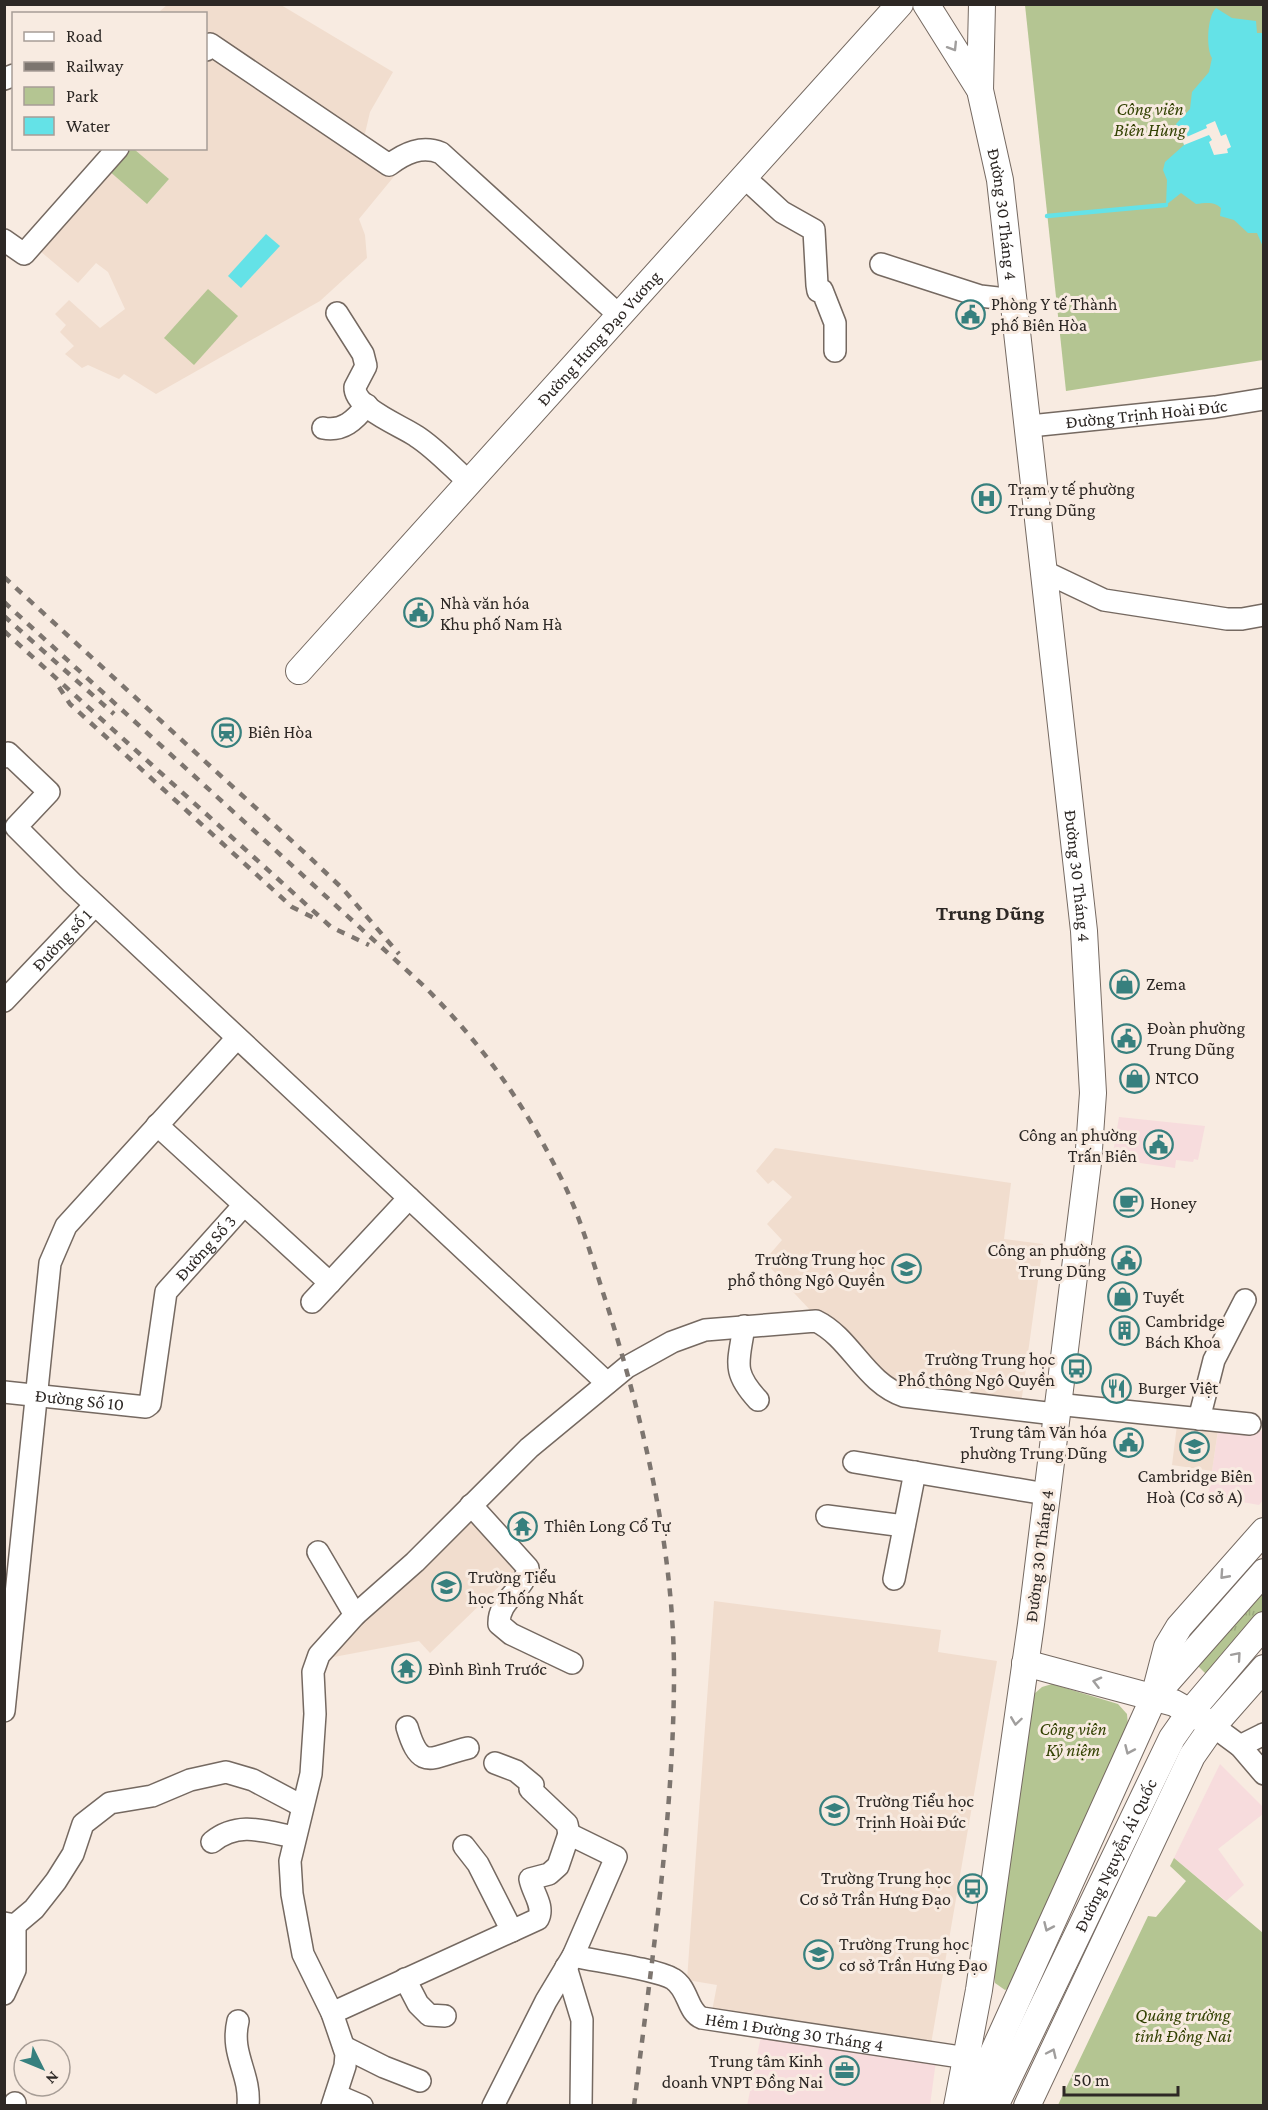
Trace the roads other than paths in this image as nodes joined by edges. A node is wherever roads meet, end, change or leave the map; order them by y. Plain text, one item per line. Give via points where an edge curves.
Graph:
1 (900, 4) edge
2 (926, 4) edge
3 (982, 4) edge
4 (207, 48) edge
5 (980, 90) junction
6 (116, 150) edge
7 (745, 178) junction
8 (4, 240) edge
9 (881, 264) dead end
10 (1015, 300) junction
11 (337, 313) dead end
12 (620, 316) junction
13 (835, 351) dead end
14 (1263, 399) edge
15 (367, 405) junction
16 (1030, 426) junction
17 (323, 428) dead end
18 (470, 483) junction
19 (1043, 571) junction
20 (1263, 615) edge
21 (299, 671) dead end
22 (6, 755) edge
23 (95, 905) junction
24 (4, 1001) edge
25 (237, 1038) junction
26 (157, 1125) junction
27 (409, 1198) junction
28 (244, 1205) junction
29 (330, 1283) junction
30 (1245, 1300) dead end
31 (312, 1302) dead end
32 (744, 1326) junction
33 (607, 1383) junction
34 (4, 1392) edge
35 (35, 1395) junction
36 (153, 1400) joint
37 (758, 1400) dead end
38 (1055, 1409) junction
39 (1199, 1419) junction
40 (1250, 1424) dead end
41 (854, 1462) dead end
42 (915, 1472) junction
43 (1046, 1494) junction
44 (471, 1505) junction
45 (827, 1516) dead end
46 (904, 1526) junction
47 (1263, 1531) edge
48 (318, 1552) dead end
49 (1263, 1572) edge
50 (894, 1579) dead end
51 (355, 1615) junction
52 (1263, 1625) edge
53 (572, 1663) dead end
54 (1025, 1664) junction
55 (1263, 1668) edge
56 (1154, 1697) junction
57 (4, 1711) edge
58 (1191, 1711) junction
59 (1213, 1726) junction
60 (407, 1727) dead end
61 (1263, 1734) edge
62 (1240, 1746) junction
63 (468, 1748) dead end
64 (495, 1763) dead end
65 (1263, 1774) edge
66 (302, 1806) junction
67 (569, 1834) junction
68 (294, 1837) junction
69 (212, 1842) dead end
70 (464, 1846) dead end
71 (10, 1924) edge
72 (512, 1931) junction
73 (569, 1961) junction
74 (405, 1979) junction
75 (4, 1994) edge
76 (332, 2013) junction
77 (445, 2016) dead end
78 (238, 2021) dead end
79 (344, 2047) junction
80 (977, 2060) junction
81 (420, 2080) dead end
82 (334, 2101) edge
83 (248, 2106) edge
84 (362, 2106) edge
85 (493, 2106) edge
86 (581, 2106) edge
87 (957, 2106) edge
88 (969, 2106) edge
89 (995, 2106) edge
90 (1027, 2106) edge

1 - 7 main road, Đường Hưng Đạo Vương
2 -> 5 main road, Đường 30 Tháng 4
3 - 5 main road, Đường 30 Tháng 4
4 - 12 street via 210,44 389,165 413,151 441,153
5 - 10 main road, Đường 30 Tháng 4 via 1000,180
6 - 8 street via 24,254
7 - 12 main road, Đường Hưng Đạo Vương
7 - 13 street via 782,212 814,230 818,291 822,290 835,322
9 - 10 street via 980,296
10 - 16 main road, Đường 30 Tháng 4
11 - 15 street via 363,354 366,366 355,392
12 - 18 main road, Đường Hưng Đạo Vương
14 - 16 street, Đường Trịnh Hoài Đức
15 - 17 street via 352,423
15 - 18 street via 396,427 415,435
16 - 19 main road, Đường 30 Tháng 4
18 - 21 main road, Đường Hưng Đạo Vương
19 - 20 street via 1104,600 1227,619
19 - 38 main road, Đường 30 Tháng 4 via 1080,887 1093,1086 1088,1163
22 - 23 street via 49,792 16,827
23 - 24 street, Đường số 1
23 - 25 street
25 - 26 street
25 - 27 street
26 - 28 street
26 - 35 street via 66,1226 55,1247 46,1278
27 - 29 street
27 - 33 street
28 - 29 street
28 - 36 street, Đường Số 3 via 166,1292
29 - 31 street
30 - 39 street via 1214,1360
32 - 33 street via 682,1337 627,1367
32 - 37 street via 741,1379
32 - 38 street via 816,1321 878,1382 904,1396
33 - 44 street via 553,1426
34 - 35 street, Đường Số 10
35 - 36 street, Đường Số 10 via 146,1407
35 - 57 street
38 - 39 street
38 - 43 main road, Đường 30 Tháng 4
39 - 40 street
41 - 42 street
42 - 43 street
42 - 46 street
43 - 54 main road, Đường 30 Tháng 4
44 - 51 street
44 - 53 street via 528,1568 501,1610 500,1624 511,1634
45 - 46 street
46 - 50 street
47 -> 56 main road, Đường Nguyễn Ái Quốc via 1179,1627 1167,1647
48 - 51 street
49 - 56 main road, Đường Nguyễn Ái Quốc
51 - 66 street via 315,1664 313,1755
58 -> 52 main road, Đường Nguyễn Ái Quốc
56 -> 54 main road
54 -> 80 main road, Đường 30 Tháng 4
55 - 59 main road, Đường Nguyễn Ái Quốc
56 - 58 main road
56 -> 80 main road, Đường Nguyễn Ái Quốc
58 - 59 main road
58 - 89 main road, Đường Nguyễn Ái Quốc via 1166,1751
59 - 62 street
90 -> 59 main road, Đường Nguyễn Ái Quốc via 1192,1756
60 - 63 street via 416,1752 426,1759
61 - 62 street
62 - 65 street
64 - 67 street via 516,1772 532,1787 567,1824
66 - 68 street
66 - 71 street via 253,1780 226,1772 190,1780 152,1796 110,1803 83,1824 57,1881 34,1909
67 - 72 street via 558,1866 549,1874 530,1879 540,1905 538,1919
67 - 73 street via 616,1857
68 - 69 street via 247,1828 226,1831
68 - 76 street via 291,1894 300,1942
70 - 72 street
71 - 75 street via 15,1970
72 - 74 street
73 - 80 street, Hẻm 1 Đường 30 Tháng 4 via 673,1979 686,1993 693,2012 702,2018
73 - 85 street
73 - 86 street via 582,2020
74 - 76 street
74 - 77 street via 418,2004 429,2015
76 - 79 street
78 - 83 street via 234,2039 247,2082
79 - 81 street
79 - 82 street via 345,2066
80 - 87 main road, Đường 30 Tháng 4
80 - 88 main road, Đường Nguyễn Ái Quốc
82 - 84 street

